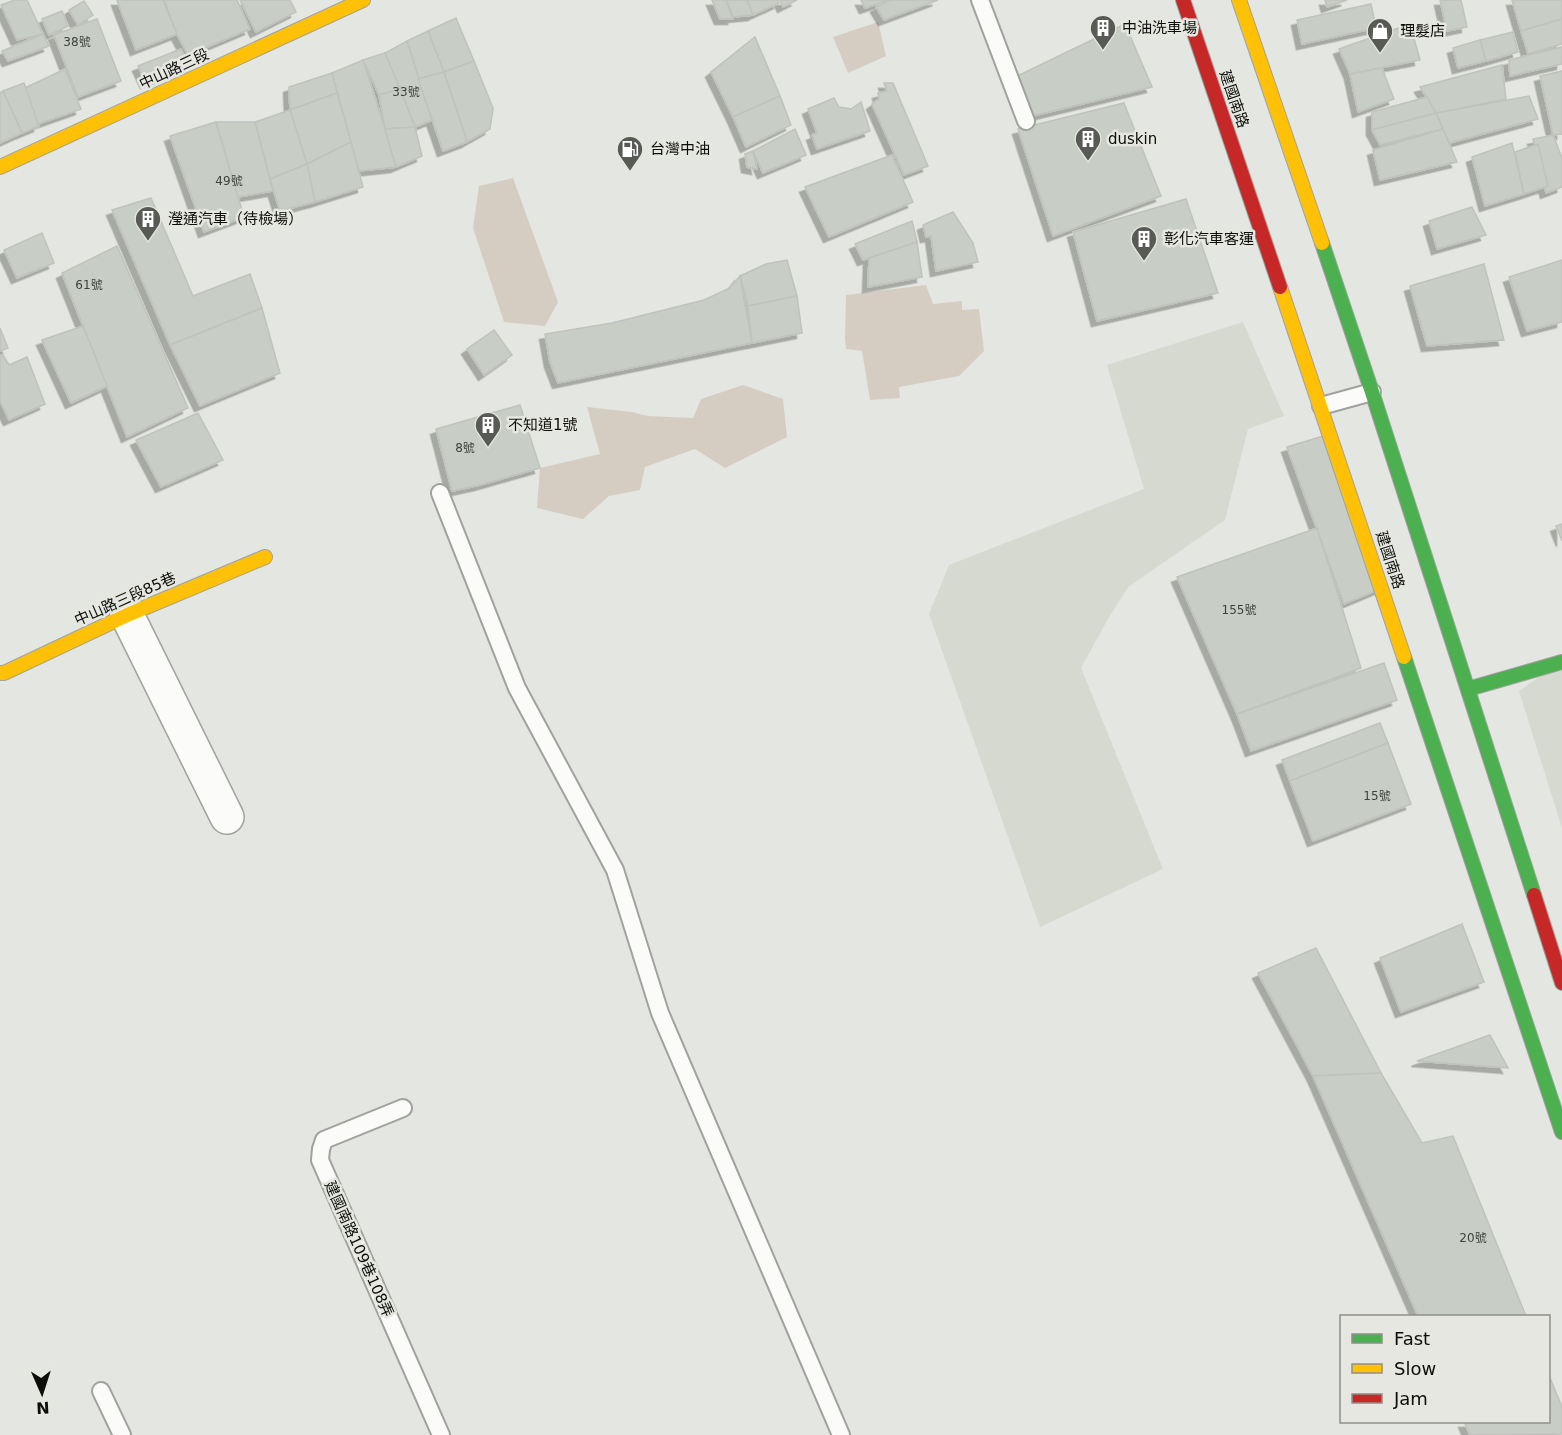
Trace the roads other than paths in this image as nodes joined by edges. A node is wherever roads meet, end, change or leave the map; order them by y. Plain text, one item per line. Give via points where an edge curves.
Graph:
1 (363, 0) edge
2 (980, 0) edge
3 (1183, 0) edge
4 (1239, 0) edge
5 (1026, 121) dead end
6 (0, 168) edge
7 (1372, 392) junction
8 (1321, 406) junction
9 (440, 493) dead end
10 (265, 557) dead end
11 (128, 615) junction
12 (1562, 662) edge
13 (0, 673) edge
14 (1468, 689) junction
15 (227, 817) dead end
16 (1562, 983) edge
17 (403, 1108) dead end
18 (1562, 1132) edge
19 (101, 1391) dead end
20 (122, 1435) edge
21 (441, 1435) edge
22 (841, 1435) edge

1 - 6 street, 中山路三段
2 - 5 lane
3 - 8 street, 建國南路
4 - 7 street
7 - 8 lane
7 - 14 street
8 - 18 street, 建國南路
9 - 22 lane via 517,688 615,870 660,1013
10 - 11 street, 中山路三段85巷
11 - 13 street, 中山路三段85巷
11 - 15 street
12 - 14 street
14 - 16 street
17 - 21 lane, 建國南路109巷108弄 via 324,1140 320,1160
19 - 20 lane

